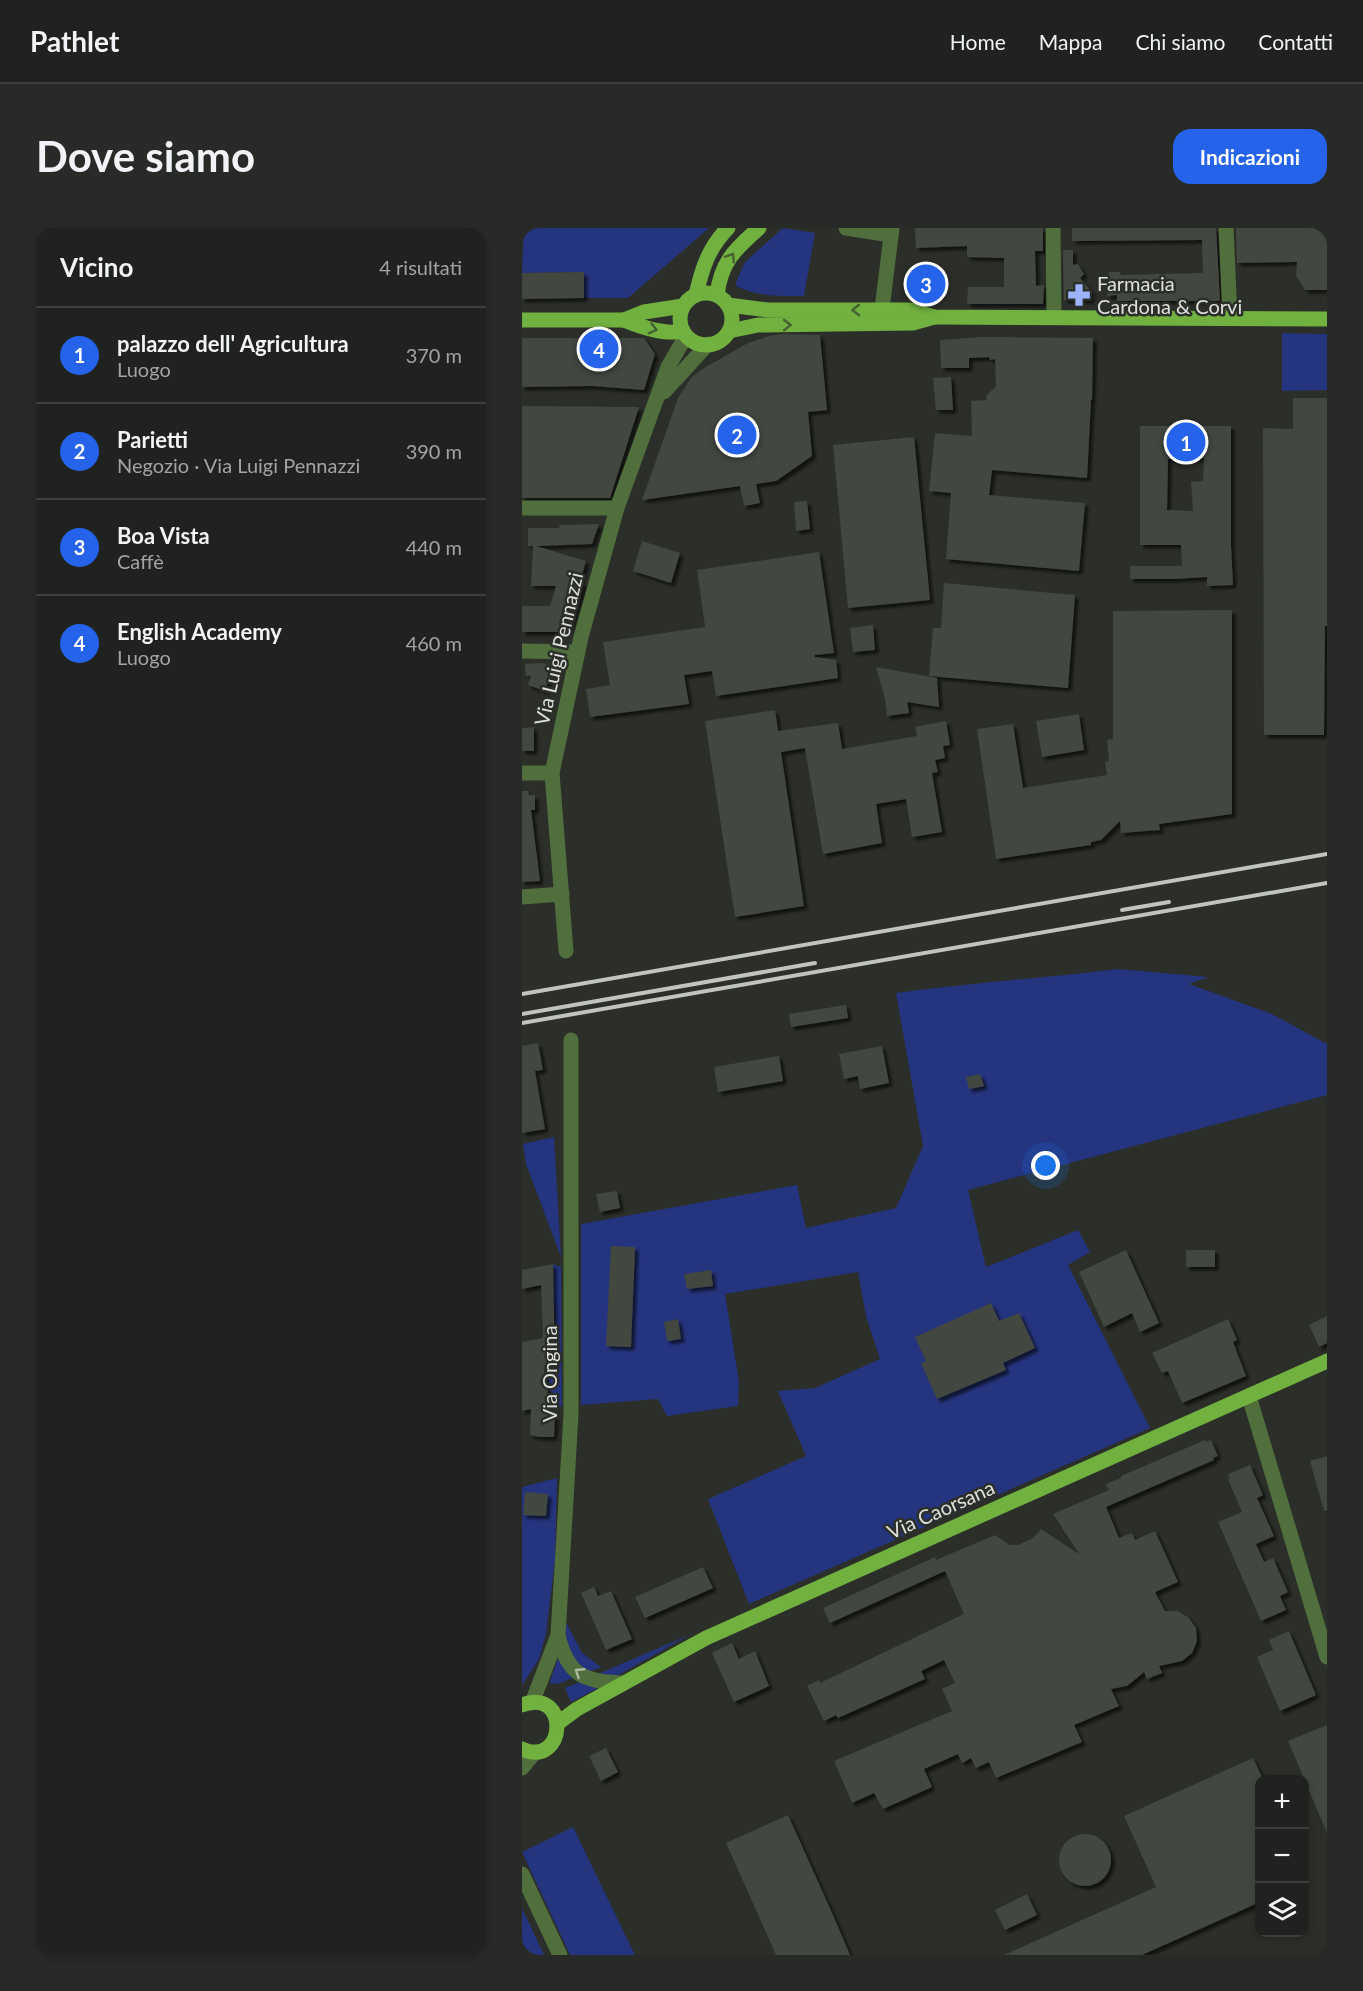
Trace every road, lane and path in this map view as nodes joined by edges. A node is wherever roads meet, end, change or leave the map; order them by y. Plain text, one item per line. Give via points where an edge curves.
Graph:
1 (728, 228) edge
2 (759, 228) edge
3 (846, 228) edge
4 (1053, 228) edge
5 (1226, 228) edge
6 (891, 232) edge
7 (696, 295) junction
8 (723, 300) junction
9 (683, 306) junction
10 (882, 309) junction
11 (934, 317) junction
12 (1054, 317) junction
13 (1230, 318) junction
14 (1327, 319) edge
15 (522, 320) edge
16 (624, 320) junction
17 (729, 331) junction
18 (685, 334) junction
19 (708, 344) junction
20 (657, 401) junction
21 (522, 508) edge
22 (617, 508) junction
23 (522, 651) edge
24 (578, 652) junction
25 (522, 773) edge
26 (552, 773) junction
27 (562, 894) junction
28 (522, 897) edge
29 (566, 951) dead end
30 (571, 1040) dead end
31 (1327, 1361) edge
32 (1249, 1396) junction
33 (558, 1635) junction
34 (1327, 1658) edge
35 (622, 1683) junction
36 (532, 1704) edge
37 (577, 1709) junction
38 (558, 1723) junction
39 (529, 1750) edge
40 (522, 1768) edge
41 (522, 1874) edge
42 (560, 1955) edge

1 - 7 main road via 709,253
8 -> 2 main road via 721,277 730,256
3 - 6 street
4 - 12 street
5 - 13 street
6 - 10 street
7 - 8 main road via 711,293
7 - 9 main road
10 -> 8 main road via 758,310
8 - 17 main road via 731,313
9 - 16 main road via 644,312
9 - 18 main road
10 - 11 main road via 911,310
11 - 12 main road
17 -> 11 main road via 758,325 913,323
12 - 13 main road
13 - 14 main road
15 - 16 main road
16 -> 18 main road via 670,334
17 - 19 main road
18 - 19 main road via 694,342
18 - 20 street, Via Luigi Pennazzi
19 - 20 street, Via Luigi Pennazzi
20 - 22 street, Via Luigi Pennazzi
21 - 22 street
22 - 24 street, Via Luigi Pennazzi
23 - 24 street
24 - 26 street, Via Luigi Pennazzi
25 - 26 street
26 - 27 street, Via Luigi Pennazzi
27 - 28 street
27 - 29 street, Via Luigi Pennazzi
30 - 33 street, Via Ongina via 572,1415
31 - 32 main road, Via Caorsana
32 - 34 street
32 - 35 main road, Via Caorsana via 706,1638
35 -> 33 street via 598,1683 570,1666
33 - 36 street, Via Ongina
35 - 37 main road, Via Caorsana
36 - 37 main road via 560,1711
36 - 38 main road via 549,1708
37 - 38 main road, Via Caorsana
38 - 39 main road via 550,1745
39 - 40 street
41 - 42 street

